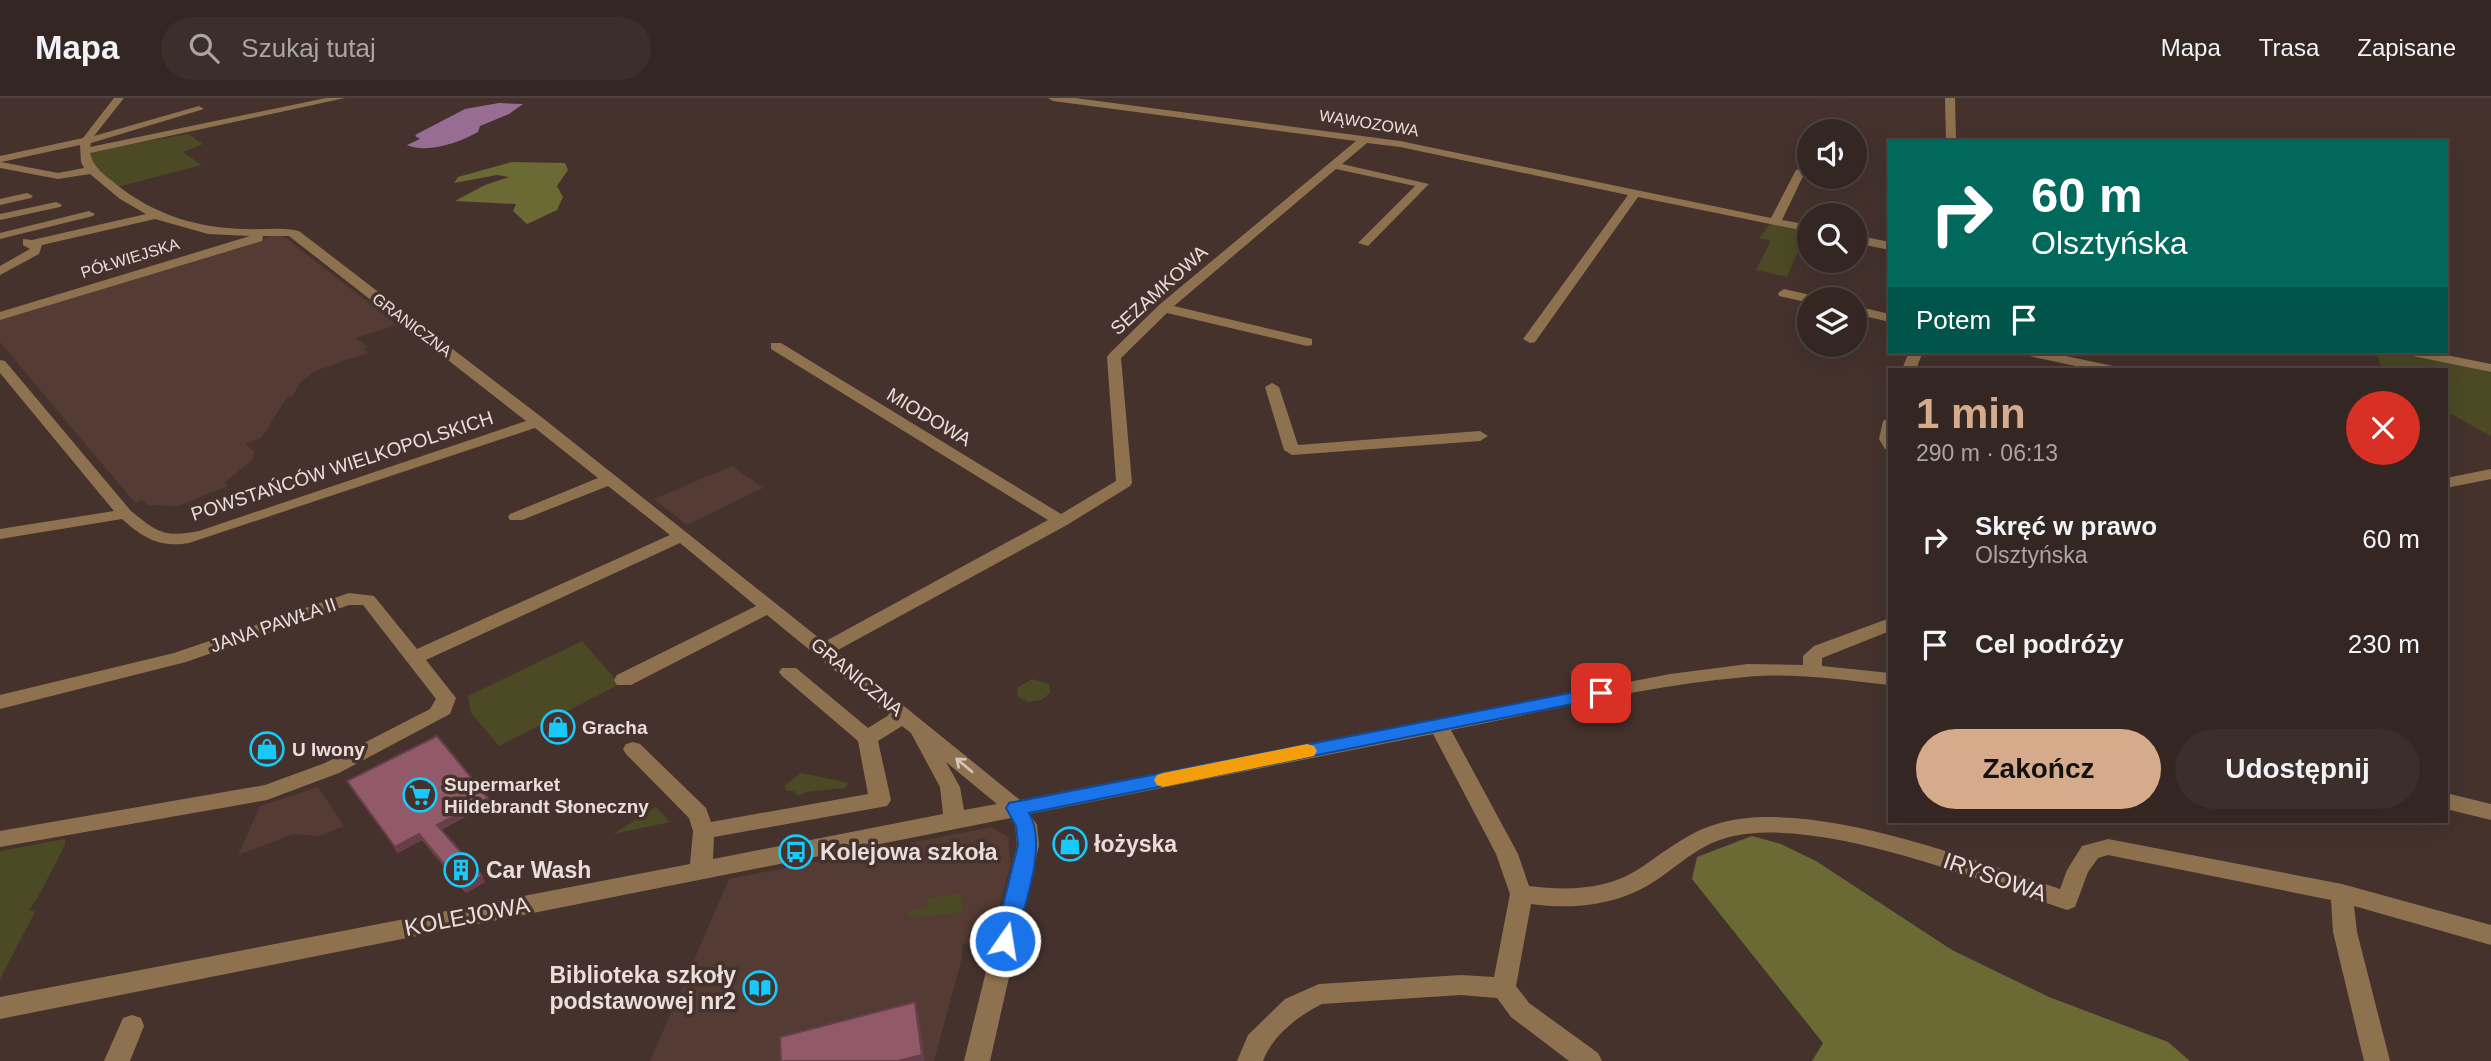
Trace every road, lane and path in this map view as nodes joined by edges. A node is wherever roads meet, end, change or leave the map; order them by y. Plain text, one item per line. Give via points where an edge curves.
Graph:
1 (119, 98) edge
2 (340, 98) edge
3 (1054, 98) edge
4 (1950, 98) edge
5 (199, 109) dead end
6 (1365, 139) junction
7 (1951, 140) edge
8 (86, 146) junction
9 (0, 159) edge
10 (0, 165) edge
11 (1334, 165) junction
12 (92, 170) junction
13 (1797, 178) edge
14 (1634, 194) junction
15 (27, 196) dead end
16 (0, 202) edge
17 (56, 205) dead end
18 (89, 214) dead end
19 (157, 215) junction
20 (0, 217) edge
21 (1775, 222) junction
22 (1797, 226) edge
23 (270, 232) junction
24 (0, 236) edge
25 (1867, 241) edge
26 (35, 243) junction
27 (1364, 243) dead end
28 (1888, 246) edge
29 (0, 271) edge
30 (1784, 293) dead end
31 (1797, 296) edge
32 (1164, 309) junction
33 (1867, 313) edge
34 (0, 316) edge
35 (1888, 318) edge
36 (1530, 339) dead end
37 (1307, 342) dead end
38 (776, 346) dead end
39 (2038, 354) edge
40 (2422, 354) edge
41 (0, 364) edge
42 (2103, 368) edge
43 (2491, 368) edge
44 (1272, 387) dead end
45 (539, 422) junction
46 (1480, 436) dead end
47 (2491, 474) edge
48 (611, 479) junction
49 (2448, 483) edge
50 (125, 514) junction
51 (516, 517) dead end
52 (1060, 521) junction
53 (0, 534) edge
54 (682, 536) junction
55 (769, 606) junction
56 (1888, 625) edge
57 (824, 650) junction
58 (415, 657) junction
59 (1813, 671) junction
60 (789, 672) dead end
61 (1888, 679) edge
62 (624, 680) dead end
63 (0, 702) edge
64 (907, 718) junction
65 (1438, 725) junction
66 (867, 738) junction
67 (633, 749) dead end
68 (2448, 801) edge
69 (1016, 808) junction
70 (2491, 812) edge
71 (955, 821) junction
72 (704, 831) junction
73 (0, 839) edge
74 (701, 870) junction
75 (2343, 893) junction
76 (1521, 894) junction
77 (2491, 935) edge
78 (1504, 988) junction
79 (0, 1008) edge
80 (132, 1026) dead end
81 (117, 1061) edge
82 (977, 1061) edge
83 (1250, 1061) edge
84 (1589, 1061) edge
85 (2377, 1061) edge

1 - 8 street
2 - 8 street
3 - 6 street, WĄWOZOWA
4 - 7 street
5 - 8 street
6 - 11 street, SEZAMKOWA
6 - 14 street, WĄWOZOWA
8 - 9 street
8 - 12 street, GRANICZNA via 86,161
10 - 12 street via 58,176
11 - 27 street via 1423,184
11 - 32 street, SEZAMKOWA
12 - 19 street, GRANICZNA via 120,195
13 - 21 street
14 - 21 street, WĄWOZOWA
14 - 36 street
15 - 16 street
17 - 20 street
18 - 24 street
19 - 23 street, GRANICZNA via 182,227
19 - 26 street
21 - 22 street, WĄWOZOWA
23 - 34 street, PÓŁWIEJSKA
23 - 45 street, GRANICZNA via 295,234
24 - 26 street
25 - 28 street
26 - 29 street via 35,251
30 - 31 street
32 - 37 street
32 - 52 street, SEZAMKOWA via 1114,357 1124,483
33 - 35 street
38 - 52 street, MIODOWA
39 - 42 street
40 - 43 street
41 - 50 street, POWSTAŃCÓW WIELKOPOLSKICH
44 - 46 street via 1292,450
45 - 48 street, GRANICZNA
45 - 50 street, POWSTAŃCÓW WIELKOPOLSKICH via 203,536 173,542 153,538
47 - 49 street
48 - 51 street
48 - 54 street, GRANICZNA
50 - 53 street
52 - 57 street, SEZAMKOWA
54 - 55 street, GRANICZNA
54 - 58 street
55 - 57 street, GRANICZNA
55 - 62 street
56 - 59 street via 1821,650 1812,656
57 - 64 street, GRANICZNA
58 - 63 street, JANA PAWŁA II via 369,600 349,599 179,659
58 - 73 street, JANA PAWŁA II via 446,698 443,709 332,768 267,792
59 - 61 street, KOLEJOWA
59 - 65 street, KOLEJOWA via 1748,670 1670,680
60 - 66 street
64 - 66 street
69 -> 64 street, GRANICZNA
64 - 71 street, GRANICZNA via 950,787
65 - 69 street, KOLEJOWA
65 - 76 street via 1507,854
66 - 72 street via 880,800
67 - 72 street via 698,814
68 - 70 street
69 - 71 street, KOLEJOWA
69 - 82 street via 1026,825 1028,845
71 - 74 street, KOLEJOWA
72 - 74 street
74 - 79 street, KOLEJOWA
75 - 76 street, IRYSOWA via 2108,846 2090,852 2067,901 1899,846 1785,822 1731,828 1695,840 1646,876 1612,892 1551,899
75 - 77 street, IRYSOWA
75 - 85 street via 2345,932
76 - 78 street
78 - 83 street via 1461,985 1319,994 1294,1006 1256,1043
78 - 84 street via 1520,1010
80 - 81 street

